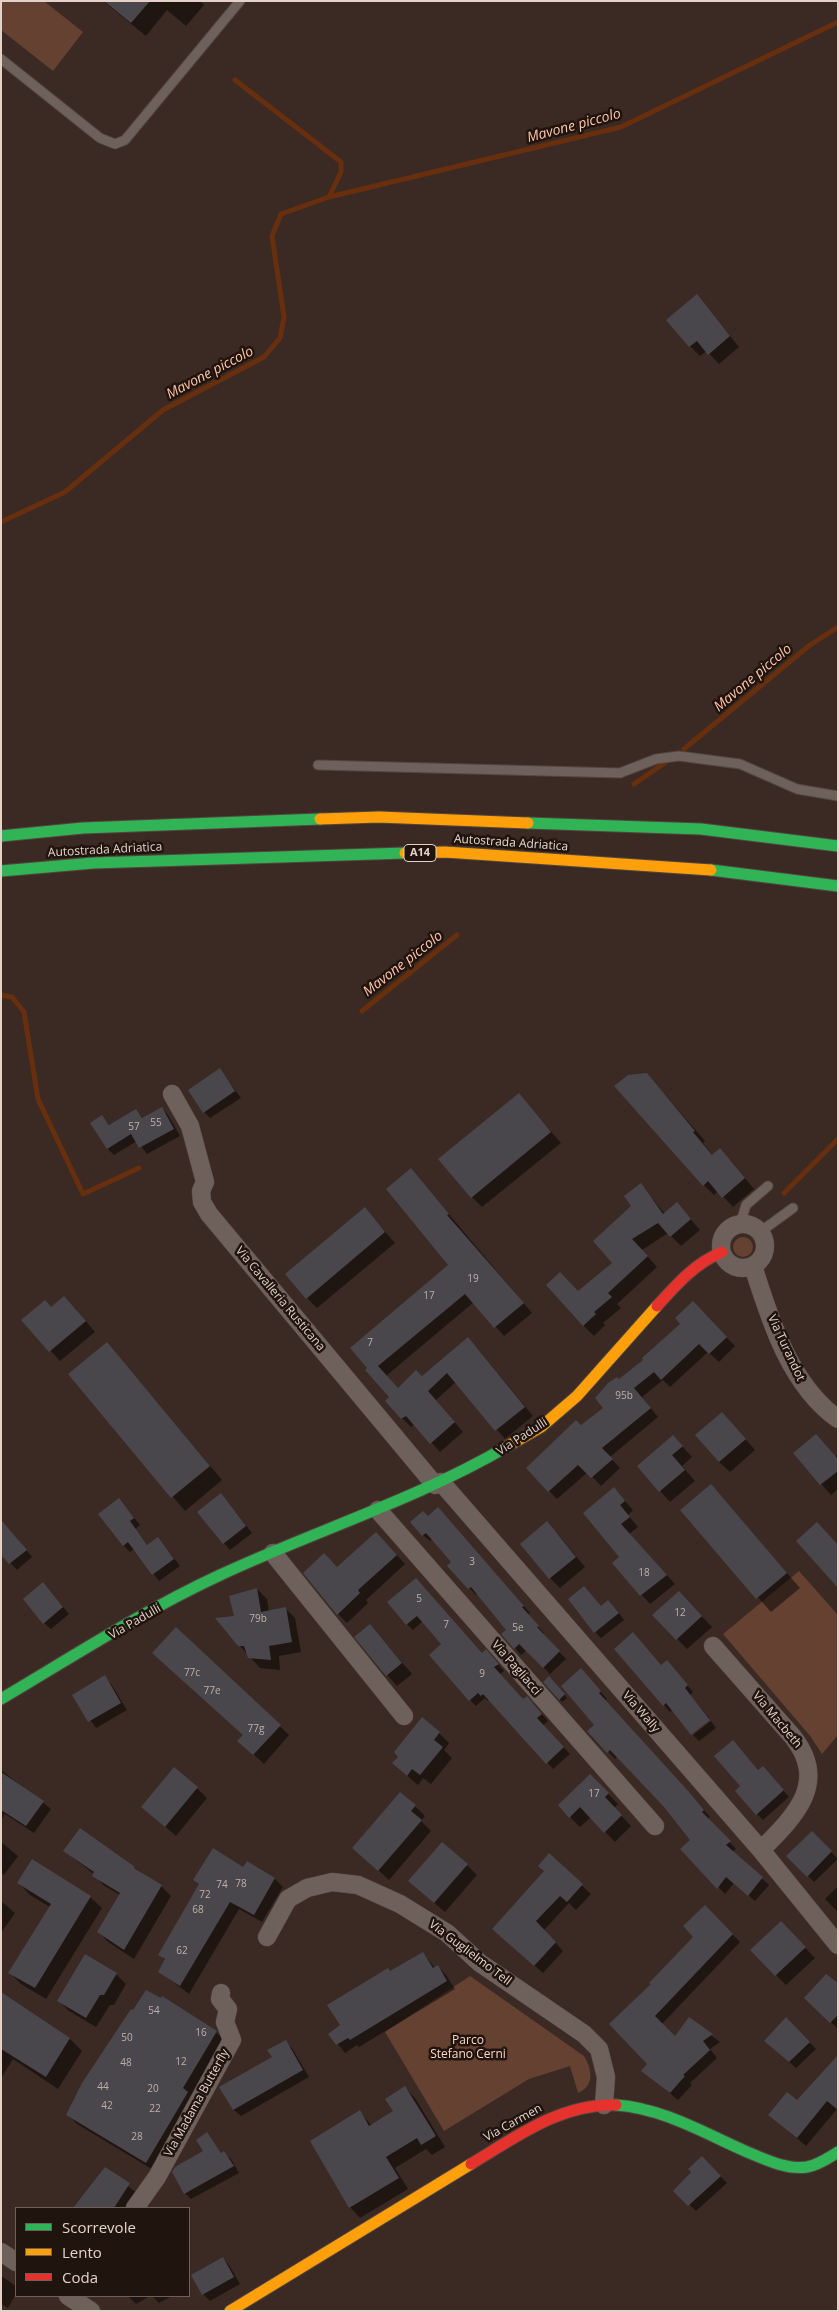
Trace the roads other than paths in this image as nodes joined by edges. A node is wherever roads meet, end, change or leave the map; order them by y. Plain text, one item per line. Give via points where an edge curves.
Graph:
1 (240, 1) edge
2 (1, 59) edge
3 (318, 765) dead end
4 (838, 796) edge
5 (1, 836) edge
6 (838, 846) edge
7 (1, 871) edge
8 (838, 886) edge
9 (172, 1094) dead end
10 (768, 1186) dead end
11 (793, 1208) dead end
12 (740, 1225) junction
13 (760, 1232) junction
14 (722, 1252) junction
15 (753, 1266) junction
16 (838, 1419) edge
17 (438, 1483) junction
18 (378, 1510) junction
19 (272, 1553) junction
20 (713, 1646) dead end
21 (1, 1700) edge
22 (404, 1716) dead end
23 (655, 1826) dead end
24 (761, 1850) junction
25 (267, 1937) dead end
26 (838, 1945) edge
27 (221, 1992) dead end
28 (604, 2105) junction
29 (838, 2152) edge
30 (136, 2207) edge
31 (1, 2252) edge
32 (15, 2261) edge
33 (74, 2297) edge
34 (91, 2311) edge
35 (230, 2311) edge

1 - 2 lane via 125,140 115,144 100,138
3 - 4 lane via 620,773 656,759 679,756 740,764 796,789
5 - 6 main road, Autostrada Adriatica via 83,828 378,817 701,829
7 - 8 main road, Autostrada Adriatica / A14 via 93,863 445,852 727,871
9 - 17 street, Via Cavalleria Rusticana via 192,1133 205,1182 201,1191 202,1202 208,1214
10 - 12 lane via 746,1205
11 - 13 lane
12 - 13 street via 751,1226
12 - 14 street via 726,1234
13 - 15 street via 765,1251
14 - 15 street via 738,1267
14 - 17 main road, Via Padulli via 702,1261 681,1279 577,1396 542,1427
15 - 16 street, Via Turandot via 762,1295 803,1385 825,1410
17 - 18 main road, Via Padulli
17 - 24 street, Via Wally
18 - 19 main road, Via Padulli
18 - 23 street, Via Pagliacci
19 - 21 main road, Via Padulli via 218,1576 137,1619
19 - 22 street
20 - 24 street, Via Macbeth via 793,1736 803,1749 808,1764 809,1786 799,1807
24 - 26 street, Via Wally
25 - 28 street, Via Guglielmo Tell via 288,1899 307,1888 332,1882 358,1885 400,1904 447,1933 480,1963 584,2034 600,2049 606,2077
27 - 30 street, Via Madama Butterfly via 220,1998 228,2009 225,2022 232,2040 156,2177
28 - 29 main road, Via Carmen via 636,2108 660,2115 779,2165 804,2167 825,2161
28 - 35 main road, Via Carmen via 585,2107 544,2120
31 - 32 street
33 - 34 street

